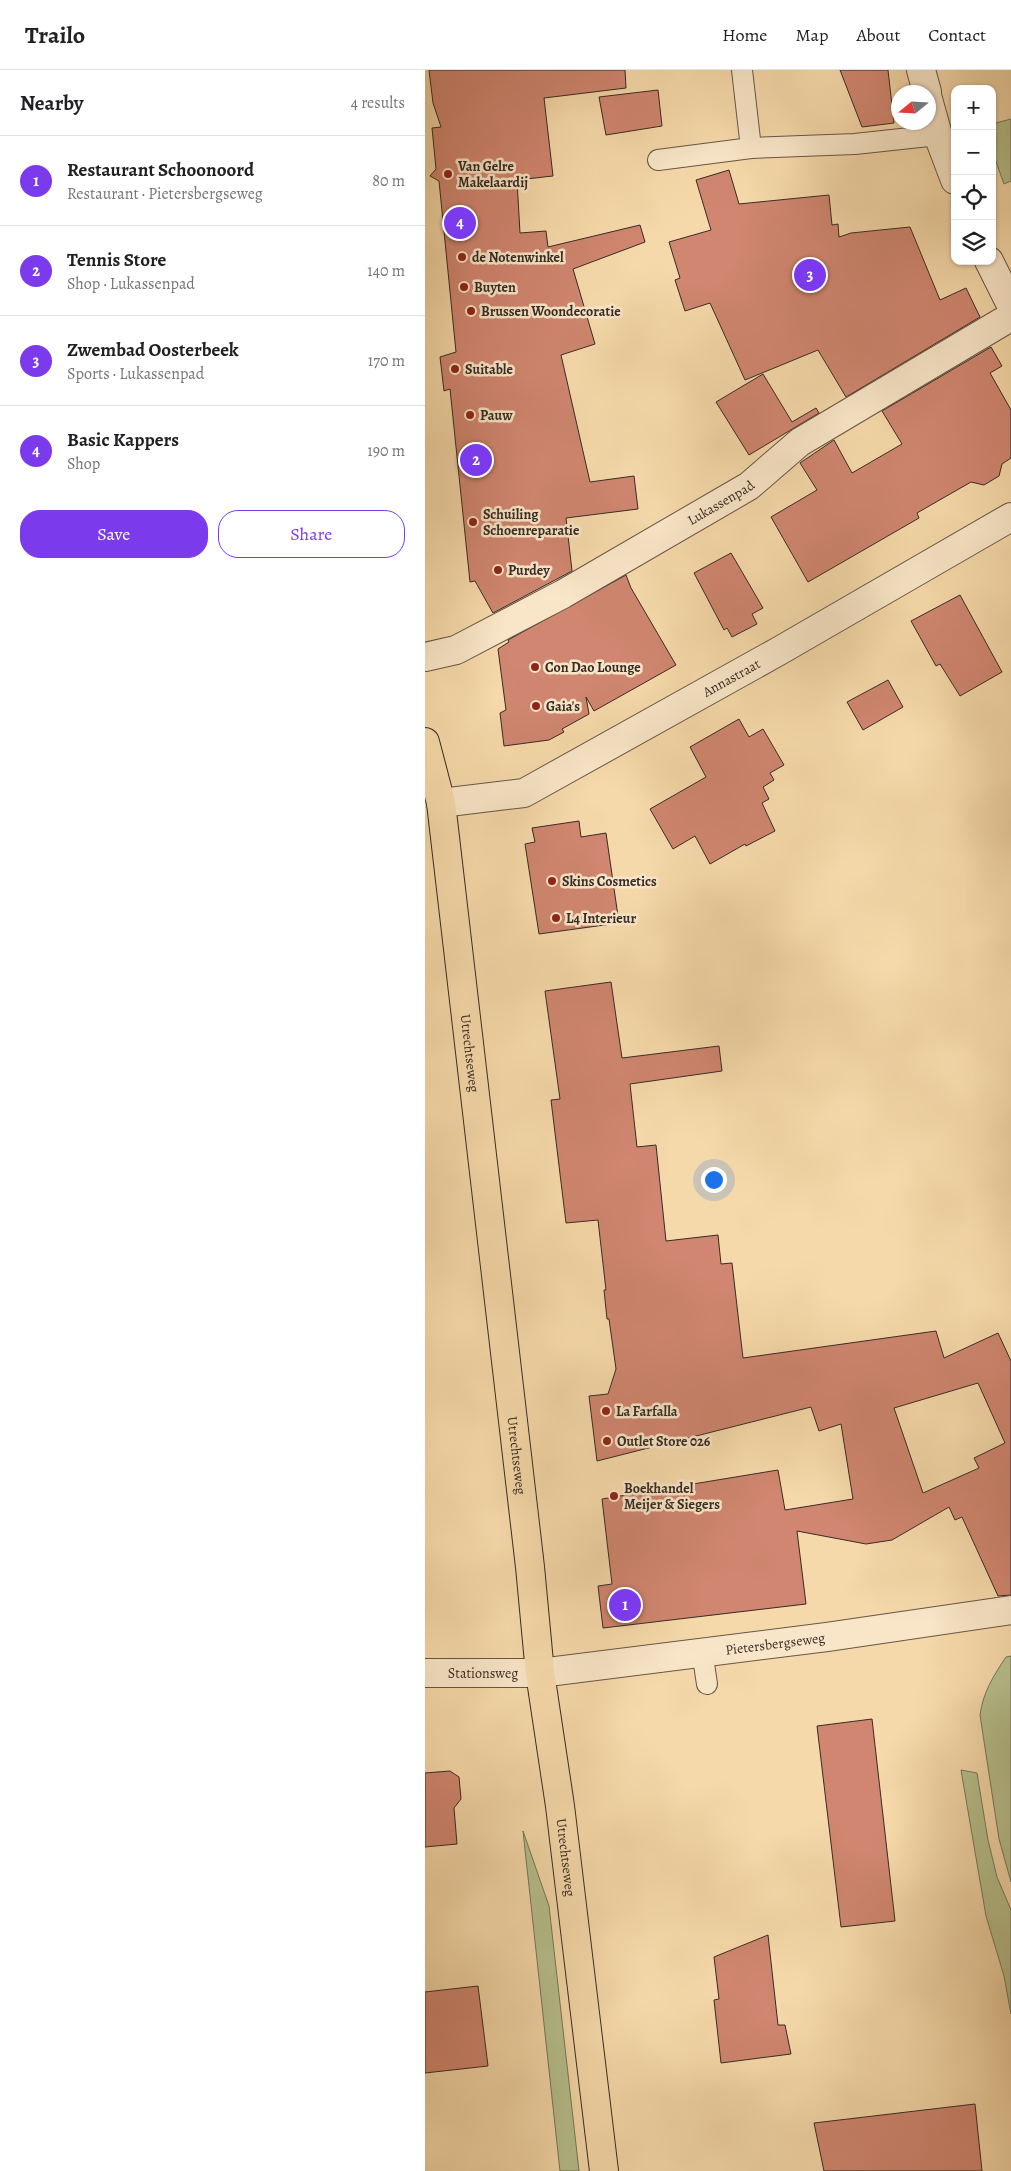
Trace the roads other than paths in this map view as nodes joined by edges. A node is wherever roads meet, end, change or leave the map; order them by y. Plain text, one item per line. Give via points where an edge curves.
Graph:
1 (742, 70) edge
2 (921, 70) edge
3 (925, 85) edge
4 (936, 127) edge
5 (938, 135) junction
6 (751, 148) junction
7 (658, 160) dead end
8 (953, 175) edge
9 (990, 265) edge
10 (1007, 313) edge
11 (1011, 518) edge
12 (425, 658) edge
13 (425, 742) edge
14 (441, 803) junction
15 (1011, 1610) edge
16 (702, 1651) junction
17 (425, 1673) edge
18 (540, 1673) junction
19 (707, 1684) dead end
20 (604, 2171) edge

1 - 6 lane
2 - 3 street
4 - 5 street
5 - 6 lane via 855,144
5 - 8 street
6 - 7 lane
9 - 10 street
10 - 12 street, Lukassenpad via 799,442 749,486 563,594 456,650
11 - 14 street, Annastraat via 779,652 524,793
13 - 14 main road, Utrechtseweg
14 - 18 main road, Utrechtseweg
15 - 16 street, Pietersbergseweg via 827,1637
16 - 18 street, Pietersbergseweg
16 - 19 lane
17 - 18 street, Stationsweg
18 - 20 main road, Utrechtseweg via 560,1806

